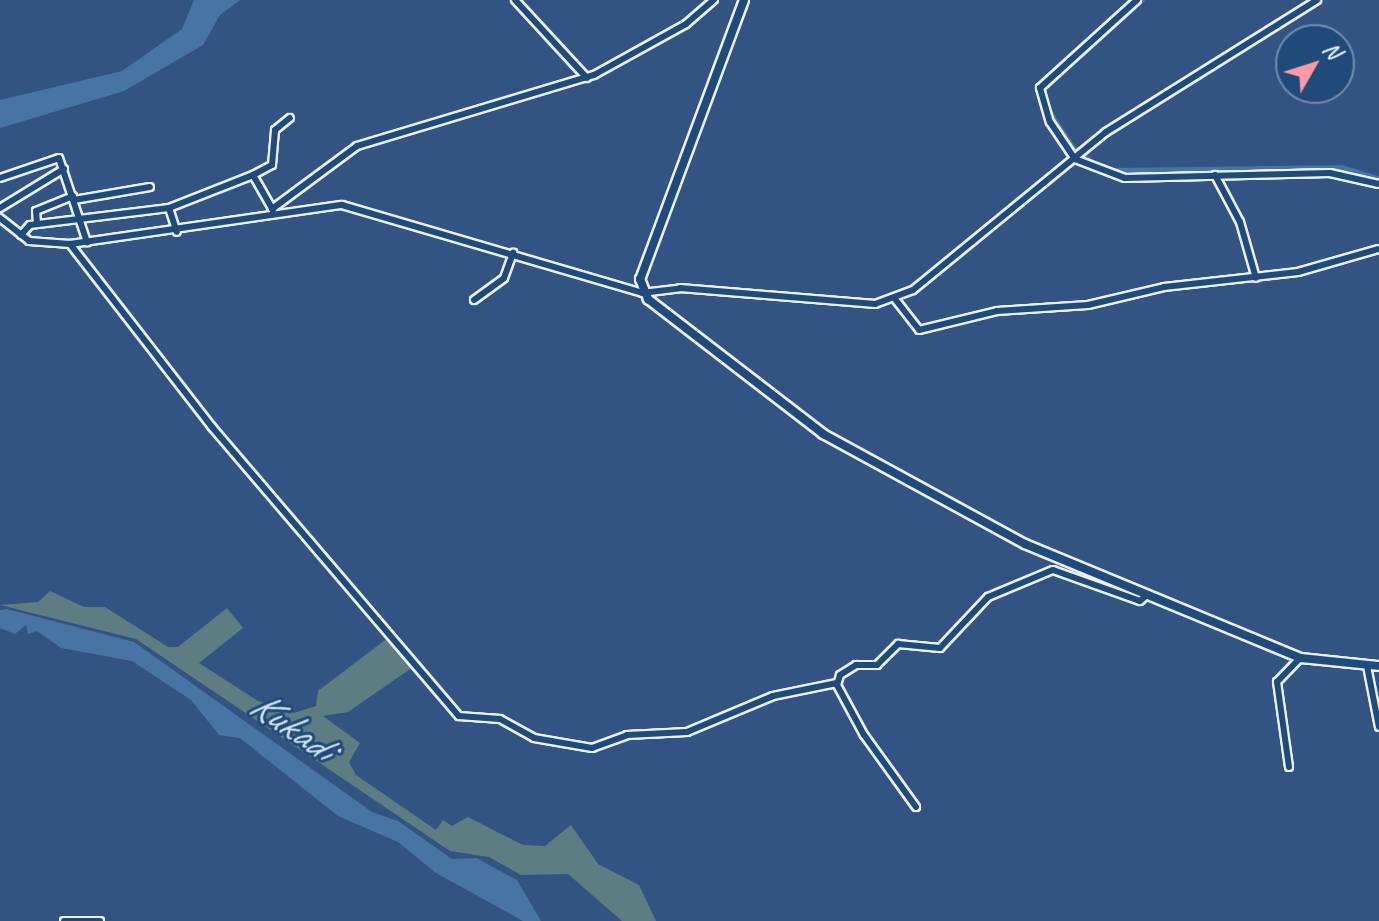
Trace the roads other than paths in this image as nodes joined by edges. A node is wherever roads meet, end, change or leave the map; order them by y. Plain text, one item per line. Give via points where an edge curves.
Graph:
1 (515, 0) edge
2 (714, 0) edge
3 (744, 0) edge
4 (1137, 0) edge
5 (1317, 0) edge
6 (587, 78) junction
7 (290, 118) dead end
8 (1079, 155) junction
9 (64, 169) junction
10 (253, 175) junction
11 (1215, 175) junction
12 (0, 178) edge
13 (1379, 184) edge
14 (150, 187) dead end
15 (74, 198) junction
16 (0, 208) edge
17 (169, 208) junction
18 (273, 211) junction
19 (0, 218) edge
20 (81, 218) junction
21 (37, 224) junction
22 (177, 232) junction
23 (21, 235) junction
24 (87, 242) junction
25 (70, 244) junction
26 (1379, 249) edge
27 (513, 253) junction
28 (1256, 278) junction
29 (642, 293) junction
30 (895, 299) junction
31 (474, 300) dead end
32 (1147, 595) junction
33 (1300, 658) junction
34 (1367, 666) junction
35 (1379, 666) edge
36 (837, 683) junction
37 (1379, 727) edge
38 (1289, 767) dead end
39 (916, 807) dead end
40 (64, 921) edge
41 (100, 921) edge

1 - 6 street
2 - 6 street via 686,24
3 - 29 main road via 640,279
4 - 8 street via 1040,88 1050,122
5 - 8 street
6 - 18 street via 357,146
7 - 10 street via 275,130 272,165
8 - 11 street via 1125,178
8 - 30 street
9 - 12 street via 53,156
9 - 15 street
9 - 16 street
10 - 17 street
10 - 18 street
11 - 13 street via 1330,173
11 - 28 street via 1240,222
14 - 15 street
15 - 20 street
15 - 21 street via 36,211
17 - 20 street
17 - 22 street
18 - 22 street
18 - 27 street via 342,205
19 - 23 street
20 - 21 street
20 - 24 street
21 - 23 street
22 - 24 street
23 - 25 street
24 - 25 street
25 - 36 street via 212,427 459,716 500,719 534,738 592,748 627,735 687,732 773,696
26 - 28 street
27 - 29 street
27 - 31 street via 504,278
28 - 30 street via 964,316 919,330
29 - 30 street via 666,287 823,301
29 - 32 main road via 823,434 1025,544
32 - 33 main road
32 - 36 street via 1140,601 1053,570 988,597 940,648 889,646 877,665 851,667
33 - 34 main road
33 - 38 street via 1277,682
34 - 35 main road
34 - 37 street
36 - 39 street
40 - 41 street

